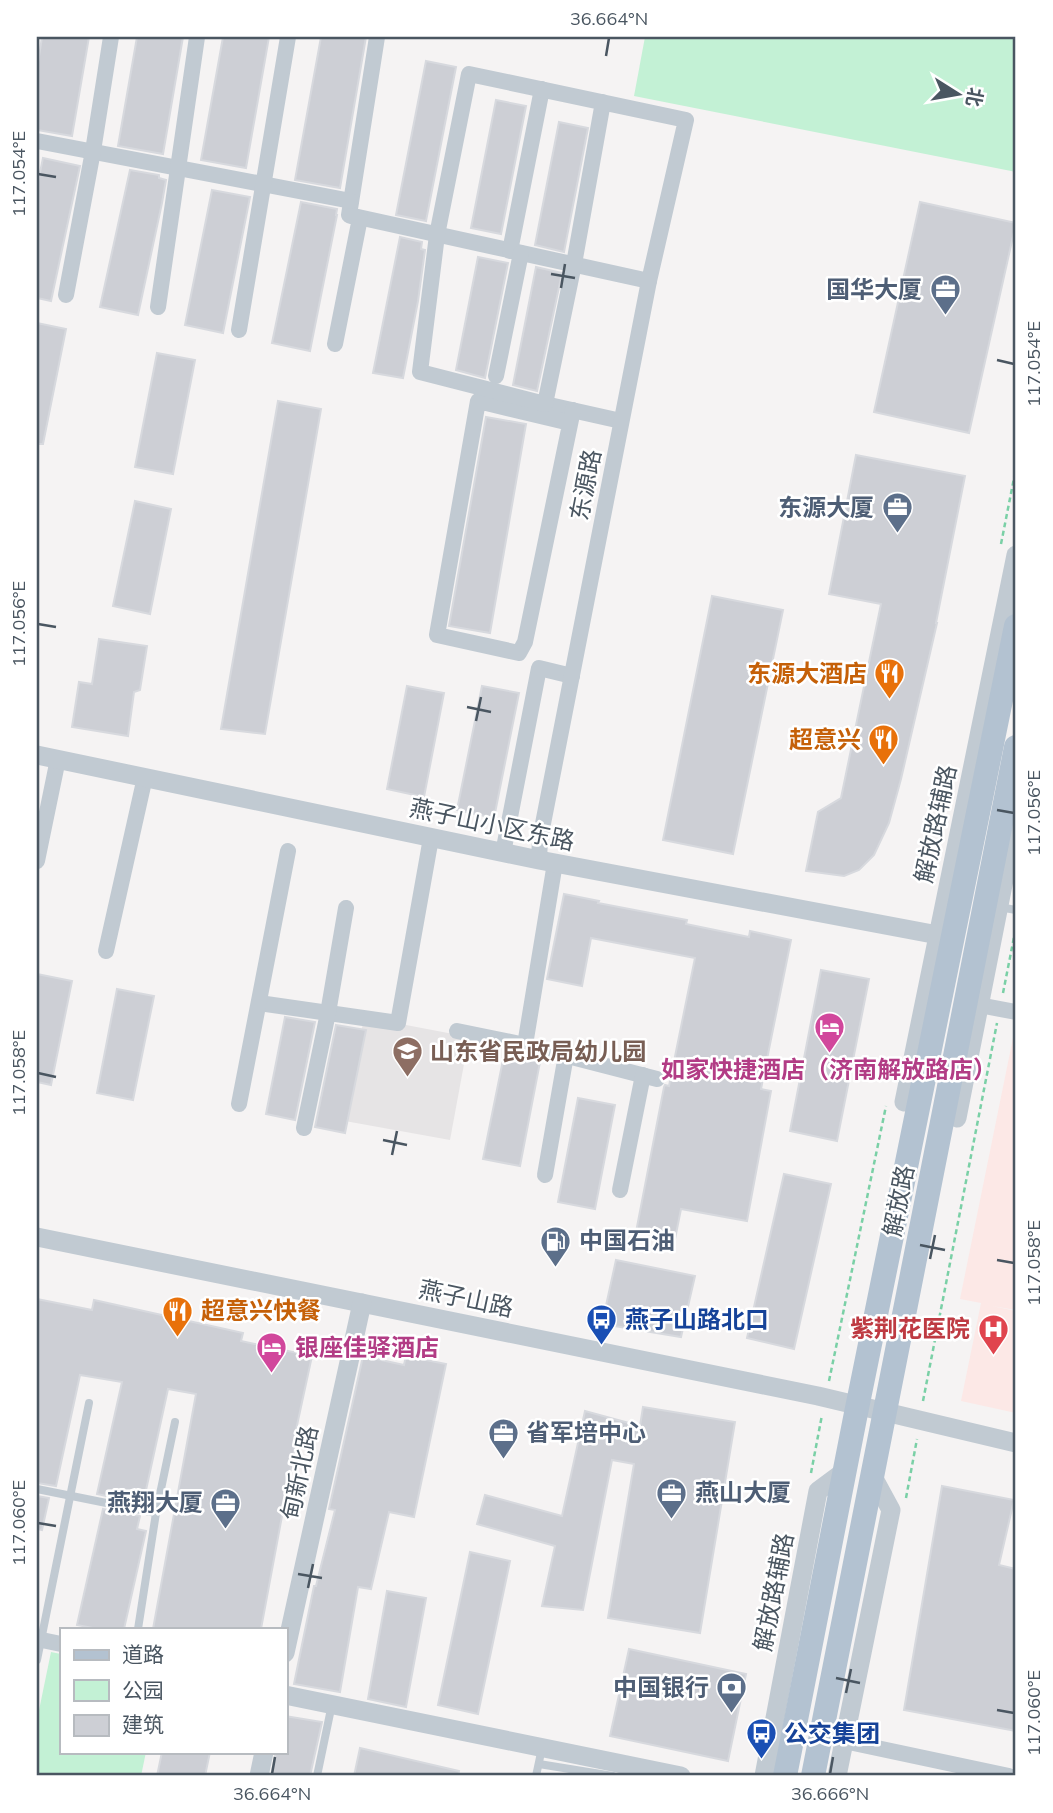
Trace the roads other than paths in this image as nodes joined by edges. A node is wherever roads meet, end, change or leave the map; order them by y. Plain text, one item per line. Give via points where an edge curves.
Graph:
1 (111, 37) edge
2 (197, 37) edge
3 (288, 37) edge
4 (377, 37) edge
5 (541, 89) junction
6 (603, 102) junction
7 (37, 141) edge
8 (93, 151) junction
9 (178, 168) junction
10 (263, 184) junction
11 (351, 201) junction
12 (360, 218) junction
13 (437, 235) junction
14 (515, 252) junction
15 (574, 264) junction
16 (649, 281) junction
17 (66, 295) dead end
18 (158, 307) dead end
19 (239, 331) dead end
20 (335, 344) dead end
21 (496, 376) dead end
22 (545, 404) junction
23 (571, 416) junction
24 (621, 421) junction
25 (1008, 551) edge
26 (1016, 626) edge
27 (572, 676) junction
28 (1016, 747) edge
29 (37, 755) edge
30 (58, 760) junction
31 (145, 777) junction
32 (1016, 819) edge
33 (432, 838) junction
34 (288, 851) dead end
35 (503, 853) junction
36 (37, 861) edge
37 (547, 862) junction
38 (346, 908) dead end
39 (1008, 909) edge
40 (939, 935) junction
41 (106, 951) dead end
42 (259, 1003) junction
43 (979, 1005) junction
44 (1016, 1012) edge
45 (328, 1013) junction
46 (457, 1031) dead end
47 (525, 1045) junction
48 (566, 1055) junction
49 (239, 1104) dead end
50 (895, 1104) joint
51 (948, 1125) junction
52 (914, 1126) junction
53 (304, 1128) dead end
54 (545, 1175) dead end
55 (620, 1190) dead end
56 (37, 1237) edge
57 (37, 1245) edge
58 (360, 1306) junction
59 (89, 1402) dead end
60 (857, 1409) junction
61 (885, 1413) junction
62 (174, 1422) dead end
63 (1016, 1443) edge
64 (845, 1471) junction
65 (872, 1475) junction
66 (37, 1489) edge
67 (70, 1496) junction
68 (156, 1513) junction
69 (138, 1628) edge
70 (286, 1628) edge
71 (39, 1639) edge
72 (60, 1644) edge
73 (287, 1644) edge
74 (37, 1660) edge
75 (287, 1695) edge
76 (332, 1704) junction
77 (844, 1741) junction
78 (264, 1754) edge
79 (541, 1756) junction
80 (258, 1776) edge
81 (317, 1776) edge
82 (536, 1776) edge
83 (613, 1776) edge
84 (681, 1776) edge
85 (764, 1776) edge
86 (785, 1776) edge
87 (813, 1776) edge
88 (837, 1776) edge
89 (1009, 1776) edge

1 - 8 street
2 - 9 street
3 - 10 street
4 - 11 street
5 - 6 street
5 - 13 street via 469,74
5 - 14 street
6 - 15 street
6 - 16 street, 东源路 via 686,120
7 - 8 street
8 - 9 street
8 - 17 street
9 - 10 street
9 - 18 street
10 - 11 street
10 - 19 street
11 - 12 street via 349,215
12 - 13 street
12 - 20 street
13 - 14 street
13 - 22 street via 420,372
14 - 15 street
14 - 21 street
15 - 16 street
15 - 22 street
16 - 24 street, 东源路
22 - 23 street
23 - 23 street via 525,642 519,653 437,635 478,401
23 - 24 street
24 - 27 street, 东源路
25 - 40 street, 解放路辅路
26 - 52 main road, 解放路
27 - 35 street via 539,668
27 - 37 street, 东源路 via 540,839
28 - 51 main road, 解放路
29 - 30 street, 燕子山小区东路
30 - 31 street, 燕子山小区东路
30 - 36 street
31 - 33 street, 燕子山小区东路
31 - 41 street
32 - 39 street
33 - 35 street, 燕子山小区东路
33 - 45 street via 398,1023
34 - 42 street
35 - 37 street, 燕子山小区东路
37 - 40 street, 燕子山小区东路
37 - 47 street, 东源路
38 - 45 street
39 - 43 street
40 - 50 street, 解放路辅路
42 - 45 street
42 - 49 street
43 - 44 street
43 - 51 street
45 - 53 street
46 - 47 street
47 - 48 street
48 - 54 street
48 - 55 street via 650,1077
50 - 52 main road
51 - 61 main road, 解放路
52 - 60 main road, 解放路
56 - 58 street, 燕子山路
57 - 58 street, 燕子山路
58 - 60 street, 燕子山路
58 - 70 street, 甸新北路
58 - 73 street, 甸新北路
59 - 67 lane
60 - 61 street, 燕子山路
60 - 64 main road, 解放路
61 - 63 street, 燕子山路
61 - 65 main road, 解放路
62 - 68 lane
64 - 85 street, 解放路辅路 via 818,1491
64 - 86 main road, 解放路
65 - 77 street via 891,1510
65 - 87 main road, 解放路
66 - 67 lane
67 - 68 lane
67 - 71 lane
68 - 69 lane
71 - 72 street
71 - 74 lane
75 - 76 street
76 - 79 street
76 - 81 lane
77 - 88 street
77 - 89 street
78 - 80 street
79 - 82 lane
79 - 83 lane
79 - 84 street

